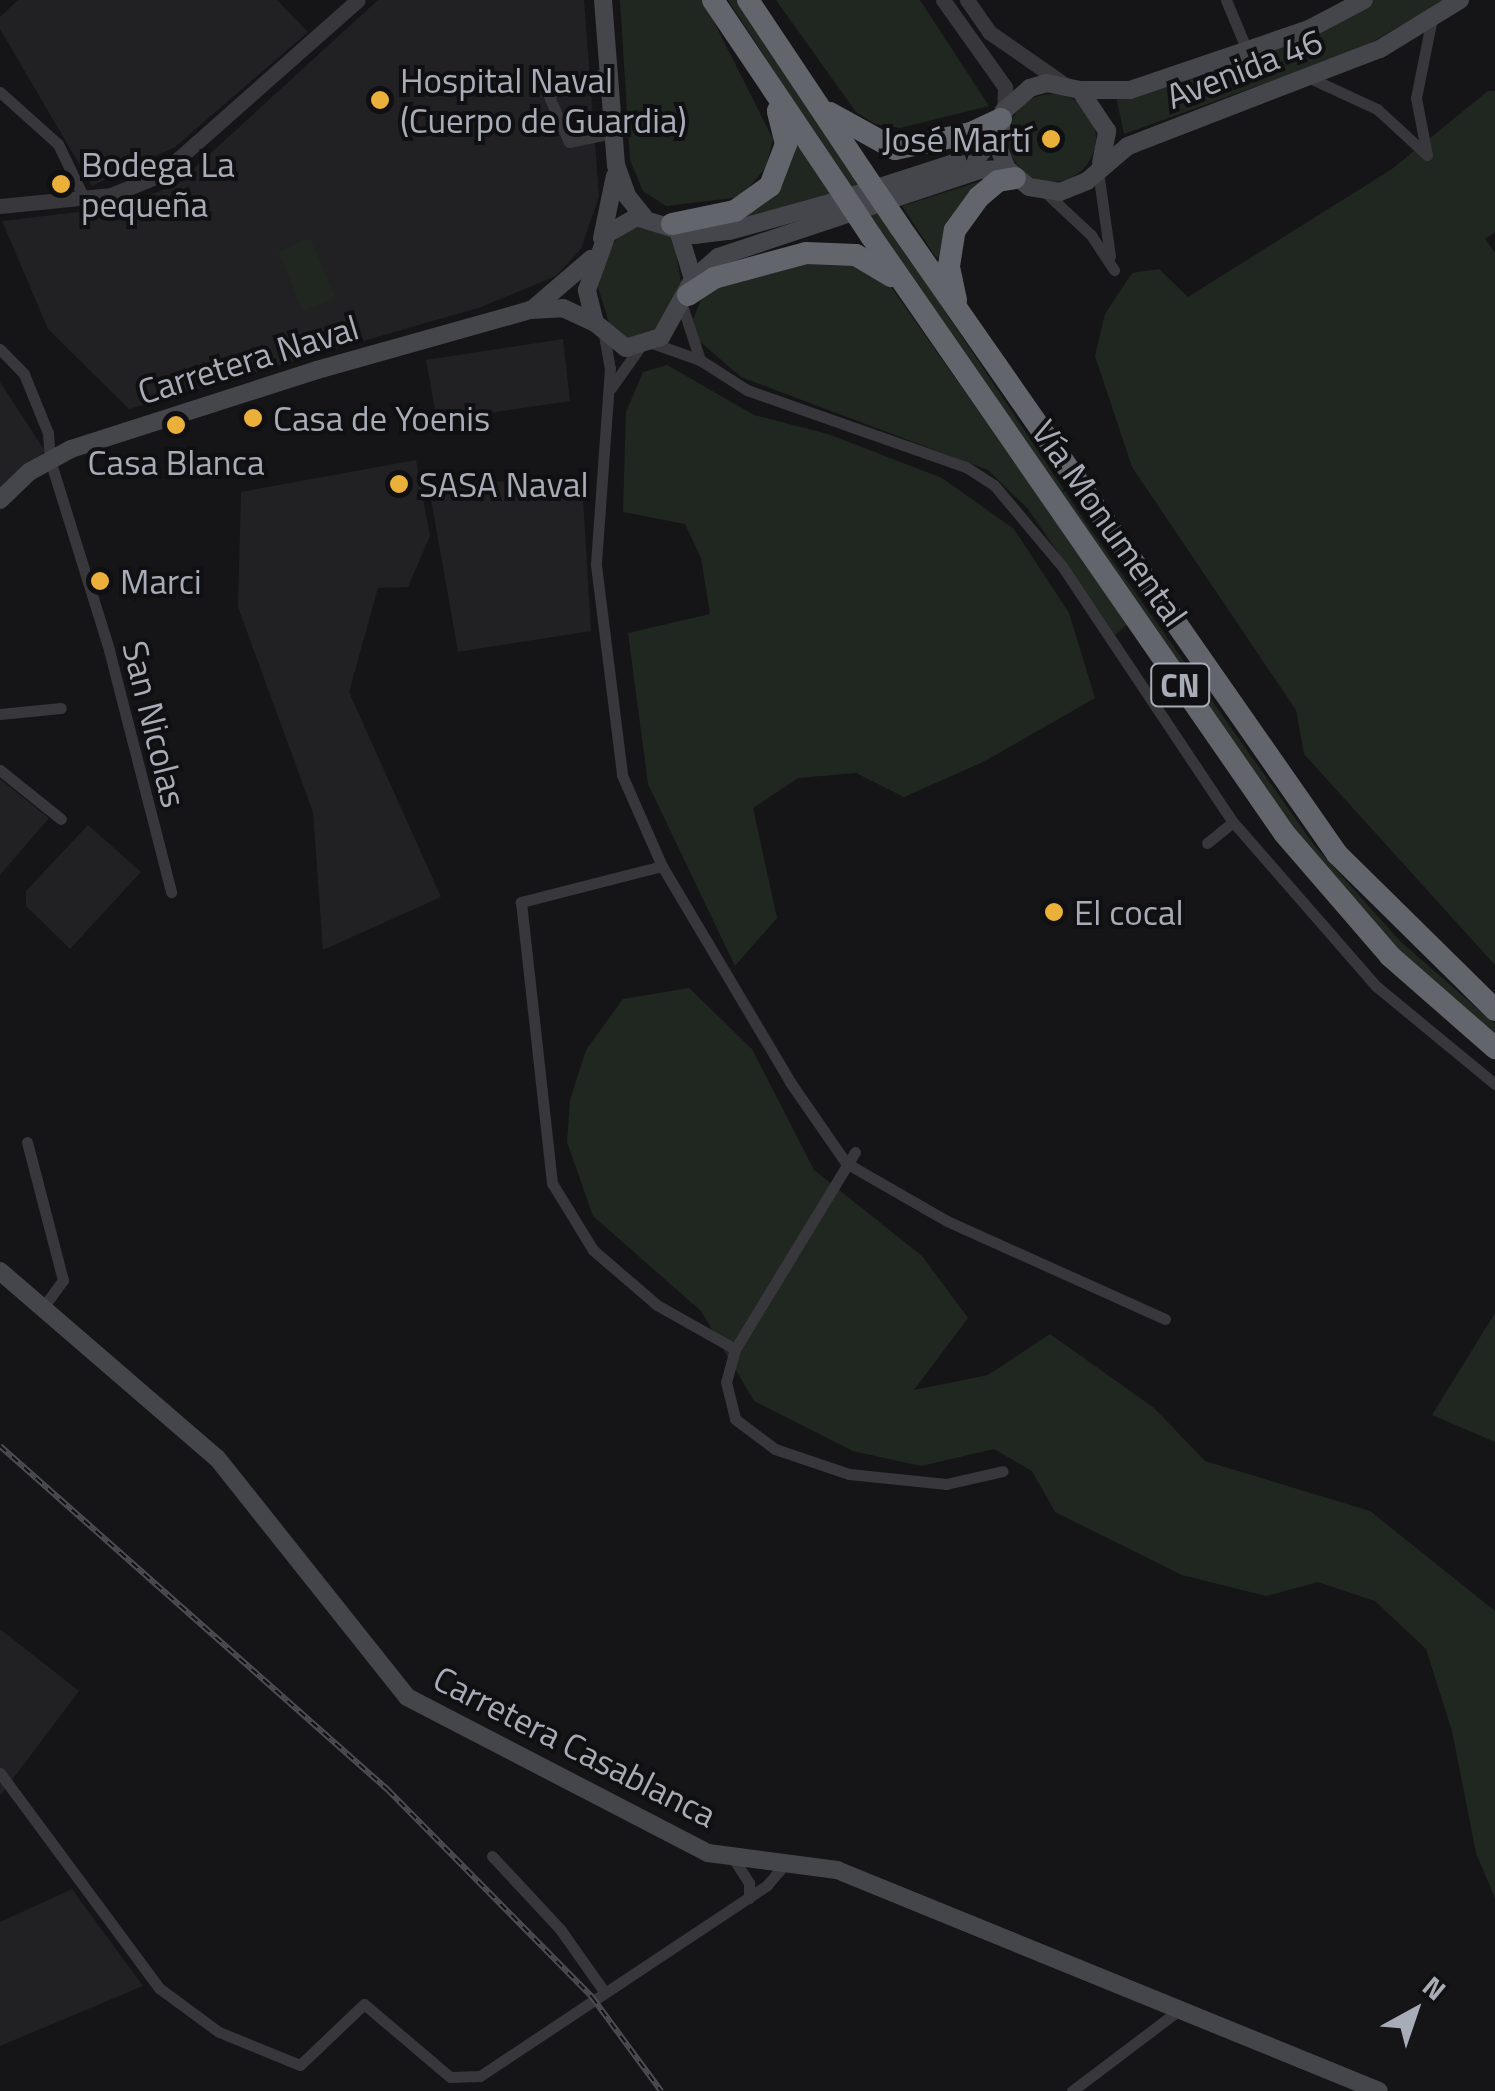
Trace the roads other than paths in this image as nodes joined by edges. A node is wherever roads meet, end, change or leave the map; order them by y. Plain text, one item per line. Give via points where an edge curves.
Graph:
1 (358, 0) edge
2 (602, 0) edge
3 (713, 0) edge
4 (748, 0) edge
5 (1226, 0) edge
6 (1364, 0) edge
7 (1460, 0) edge
8 (956, 2) edge
9 (1433, 16) junction
10 (1246, 50) junction
11 (608, 72) junction
12 (1312, 78) junction
13 (1072, 87) junction
14 (770, 89) junction
15 (0, 92) edge
16 (819, 105) junction
17 (1001, 121) junction
18 (612, 133) junction
19 (616, 165) junction
20 (1100, 166) junction
21 (1012, 174) junction
22 (1045, 192) junction
23 (84, 198) junction
24 (0, 206) edge
25 (643, 216) junction
26 (675, 227) junction
27 (598, 250) junction
28 (906, 287) junction
29 (688, 294) junction
30 (530, 310) junction
31 (961, 318) junction
32 (600, 329) junction
33 (646, 345) junction
34 (0, 349) edge
35 (700, 360) junction
36 (606, 401) junction
37 (50, 460) junction
38 (0, 500) edge
39 (62, 708) dead end
40 (0, 714) edge
41 (0, 770) edge
42 (61, 819) dead end
43 (1233, 822) junction
44 (1207, 843) dead end
45 (662, 866) junction
46 (172, 892) dead end
47 (1495, 1010) edge
48 (1495, 1048) edge
49 (1495, 1084) edge
50 (27, 1142) dead end
51 (855, 1152) dead end
52 (846, 1164) junction
53 (0, 1271) edge
54 (43, 1308) junction
55 (1165, 1319) dead end
56 (735, 1349) junction
57 (1003, 1471) dead end
58 (0, 1774) edge
59 (492, 1856) dead end
60 (733, 1858) junction
61 (790, 1860) junction
62 (748, 1898) junction
63 (603, 1990) junction
64 (1179, 2010) junction
65 (1072, 2091) edge
66 (1379, 2091) edge

1 - 23 street via 160,175 111,196
2 - 11 main road
3 - 14 highway, Vía Monumental / CN
4 - 16 highway, Vía Monumental / CN
5 - 10 street
6 - 10 main road, Avenida 46 via 1309,29
7 - 9 main road, Avenida 46
8 - 13 street
8 - 17 street via 1004,87
9 - 12 main road, Avenida 46
9 - 12 street via 1416,98 1426,155 1376,109
10 - 13 main road, Avenida 46 via 1130,90
11 - 18 main road
11 - 18 street via 548,94 569,142
12 - 20 main road, Avenida 46 via 1128,146
13 - 17 main road via 1030,88
13 - 20 main road via 1107,131
14 - 26 highway via 786,144 770,186 735,211
14 - 28 highway, Vía Monumental / CN, bridge
15 - 23 street via 58,144
16 - 17 highway via 896,148
16 - 31 highway, Vía Monumental / CN, bridge
17 - 21 main road
17 - 26 main road via 979,155 728,231 694,235
18 - 19 main road
19 - 25 main road
19 - 27 main road
20 - 22 main road via 1074,188
20 - 22 street via 1114,270 1091,235
21 - 22 main road
21 - 29 main road via 980,170 718,257
21 - 31 highway via 979,197 956,230 949,266
23 - 24 street
25 - 26 main road
25 - 27 main road via 618,224
26 - 29 main road
27 - 30 main road, Carretera Naval
27 - 32 main road via 587,290
28 - 29 highway via 856,255 823,251 759,263
28 - 48 highway, Vía Monumental / CN via 1284,833 1390,956
29 - 33 main road
29 - 35 street
30 - 32 main road, Carretera Naval via 563,308
30 - 37 main road, Carretera Naval via 317,370
31 - 47 highway, Vía Monumental / CN via 1337,854
32 - 33 main road via 618,346
32 - 36 street
33 - 35 street
33 - 36 street
34 - 37 street, San Nicolas via 32,388
35 - 43 street via 748,390 966,466 994,485 1062,566
36 - 45 street via 596,565 622,775
37 - 38 main road, Carretera Naval
37 - 46 street, San Nicolas via 114,668
39 - 40 street
41 - 42 street
43 - 44 street
43 - 49 street via 1376,986
45 - 52 street
45 - 56 street via 521,902 552,1183 594,1250 658,1305
50 - 54 street via 63,1280
51 - 52 street
52 - 55 street via 947,1221
52 - 56 street
53 - 54 main road, Carretera Casablanca
54 - 60 main road, Carretera Casablanca via 217,1458 407,1697 708,1853
56 - 57 street via 726,1382 736,1419 776,1449 849,1474 946,1484
58 - 63 street via 159,1988 219,2032 266,2053 300,2065 364,2004 450,2077 464,2080 480,2076
59 - 63 street via 560,1929
60 - 61 main road, Carretera Casablanca
60 - 62 street via 749,1883
61 - 62 street
61 - 64 main road, Carretera Casablanca via 837,1870
62 - 63 street
64 - 65 street
64 - 66 main road, Carretera Casablanca

